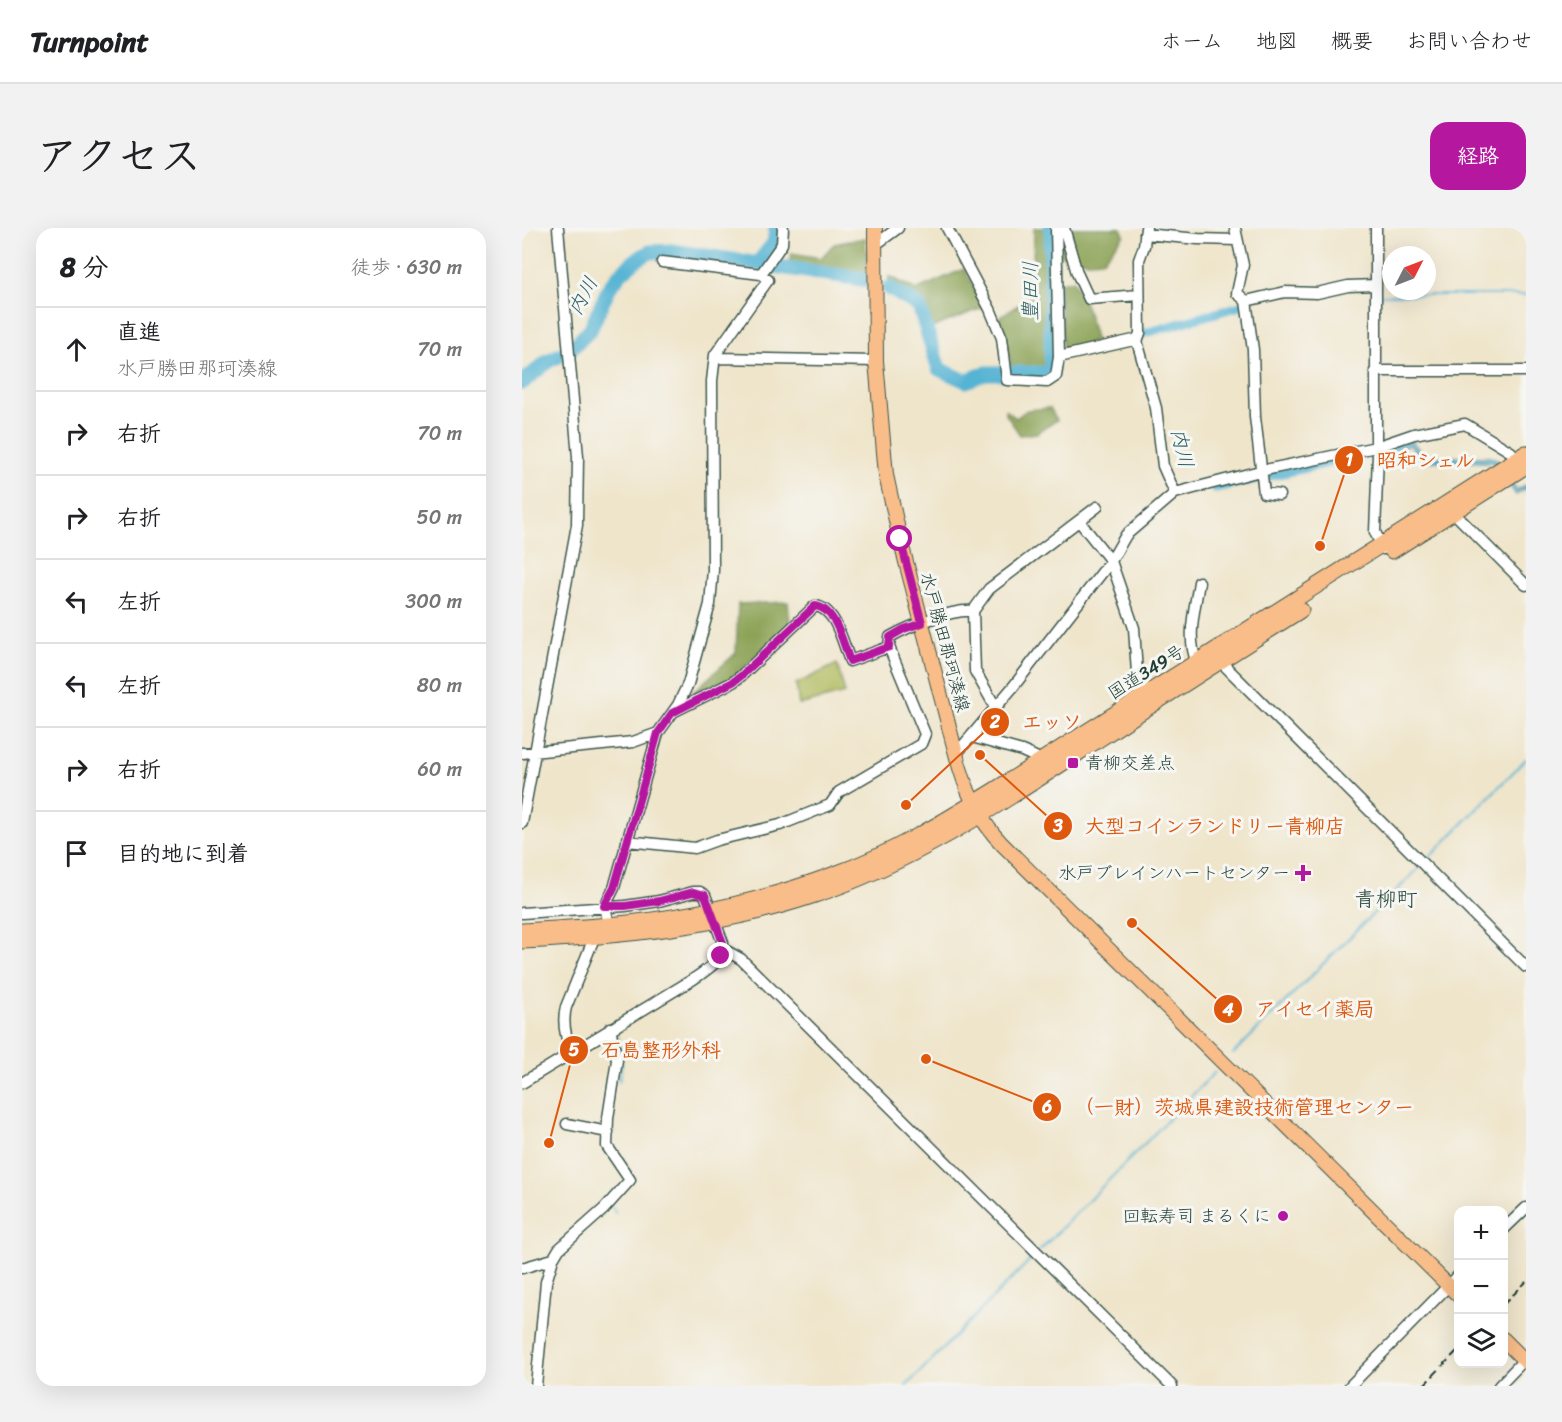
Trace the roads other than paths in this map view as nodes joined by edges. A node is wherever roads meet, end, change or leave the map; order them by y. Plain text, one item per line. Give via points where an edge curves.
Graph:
1 (558, 228) edge
2 (783, 228) edge
3 (875, 228) edge
4 (898, 228) edge
5 (946, 228) edge
6 (1056, 228) edge
7 (1064, 228) edge
8 (1235, 228) edge
9 (1376, 228) edge
10 (1146, 231) edge
11 (1199, 234) edge
12 (1237, 240) junction
13 (875, 245) junction
14 (662, 262) dead end
15 (762, 271) junction
16 (1376, 285) junction
17 (1139, 295) junction
18 (1246, 301) junction
19 (1138, 339) junction
20 (715, 355) junction
21 (1059, 357) junction
22 (876, 361) junction
23 (1375, 371) junction
24 (1526, 371) edge
25 (1376, 447) junction
26 (1523, 460) edge
27 (1262, 476) junction
28 (1175, 492) junction
29 (1279, 495) dead end
30 (1097, 507) dead end
31 (1454, 513) junction
32 (1079, 521) junction
33 (1384, 550) junction
34 (1111, 561) junction
35 (1199, 582) dead end
36 (1526, 585) edge
37 (973, 611) junction
38 (922, 623) junction
39 (889, 647) junction
40 (1216, 657) junction
41 (1197, 663) junction
42 (1150, 699) junction
43 (996, 708) junction
44 (672, 713) junction
45 (658, 733) junction
46 (972, 737) junction
47 (534, 752) junction
48 (522, 753) edge
49 (956, 754) junction
50 (1042, 760) junction
51 (976, 809) junction
52 (522, 823) edge
53 (627, 841) junction
54 (604, 906) junction
55 (522, 913) edge
56 (713, 916) junction
57 (609, 925) junction
58 (522, 931) edge
59 (594, 938) junction
60 (522, 941) edge
61 (723, 949) junction
62 (1526, 968) edge
63 (610, 1028) junction
64 (572, 1052) junction
65 (522, 1083) edge
66 (567, 1124) dead end
67 (608, 1132) junction
68 (1526, 1208) edge
69 (1508, 1225) edge
70 (553, 1259) junction
71 (522, 1268) edge
72 (1454, 1285) edge
73 (1454, 1287) edge
74 (1508, 1345) edge
75 (1525, 1361) edge
76 (536, 1386) edge
77 (1172, 1386) edge
78 (1350, 1386) edge
79 (1499, 1386) edge

1 - 47 street via 578,458 577,525
2 - 15 street via 782,244
3 - 13 main road, 水戸勝田那珂湊線
4 - 13 street
5 - 21 street via 1002,338 1007,380 1047,382 1056,376
6 - 21 street
7 - 17 street via 1089,299
8 - 12 street
9 - 16 street
10 - 11 street
10 - 17 street via 1139,260
11 - 12 street
12 - 18 street via 1243,265 1237,293
13 - 22 main road, 水戸勝田那珂湊線
14 - 15 street
15 - 20 street via 768,280
16 - 18 street via 1317,293 1285,292
16 - 23 street
17 - 19 street
18 - 27 street
19 - 21 street
19 - 28 street via 1156,408 1163,466
20 - 22 street
20 - 44 street via 710,604 688,684
22 - 38 main road, 水戸勝田那珂湊線 via 886,475
23 - 24 street
23 - 25 street
25 - 26 street via 1414,434 1465,424
25 - 27 street
25 - 33 street via 1375,532
26 - 31 highway, 国道349号
26 - 33 highway, 国道349号
27 - 28 street
27 - 29 street via 1263,493
28 - 34 street via 1126,535
30 - 32 street
31 - 33 highway, 国道349号
31 - 36 street
32 - 34 street
32 - 37 street via 989,589
33 - 40 highway, 国道349号
34 - 42 street via 1134,628 1137,673
34 - 43 street
35 - 41 street via 1191,638
37 - 38 street via 963,610
37 - 43 street via 975,671
38 - 39 street via 890,637
38 - 49 main road, 水戸勝田那珂湊線
39 - 44 street via 850,661 831,613 815,606 733,682
39 - 53 street via 925,734 921,744 839,792 830,805 780,825 695,848
40 - 41 highway, 国道349号
40 - 42 highway, 国道349号
40 - 62 street
41 - 42 highway, 国道349号
42 - 50 highway, 国道349号
42 - 51 highway, 国道349号
43 - 46 street
44 - 45 street
45 - 47 street via 633,742
45 - 53 street
46 - 49 street
46 - 50 street
47 - 48 street
47 - 52 street
49 - 51 main road, 水戸勝田那珂湊線
50 - 51 highway, 国道349号
51 - 56 highway, 国道349号 via 837,874
51 - 72 main road, 水戸勝田那珂湊線 via 1002,844
53 - 54 street via 614,888
54 - 55 street
54 - 56 street via 659,901 693,892 705,895
54 - 57 street
56 - 57 highway, 国道349号
56 - 59 highway, 国道349号
56 - 61 street
57 - 58 highway, 国道349号
59 - 60 highway, 国道349号
59 - 64 street via 563,1019
61 - 63 street via 707,970
61 - 77 street via 741,959
63 - 64 street
63 - 67 street via 617,1060
64 - 65 street
66 - 67 street
67 - 70 street via 607,1146 630,1180
68 - 69 street
70 - 71 street
70 - 76 street via 546,1282
73 - 78 street
74 - 75 main road
75 - 79 street

